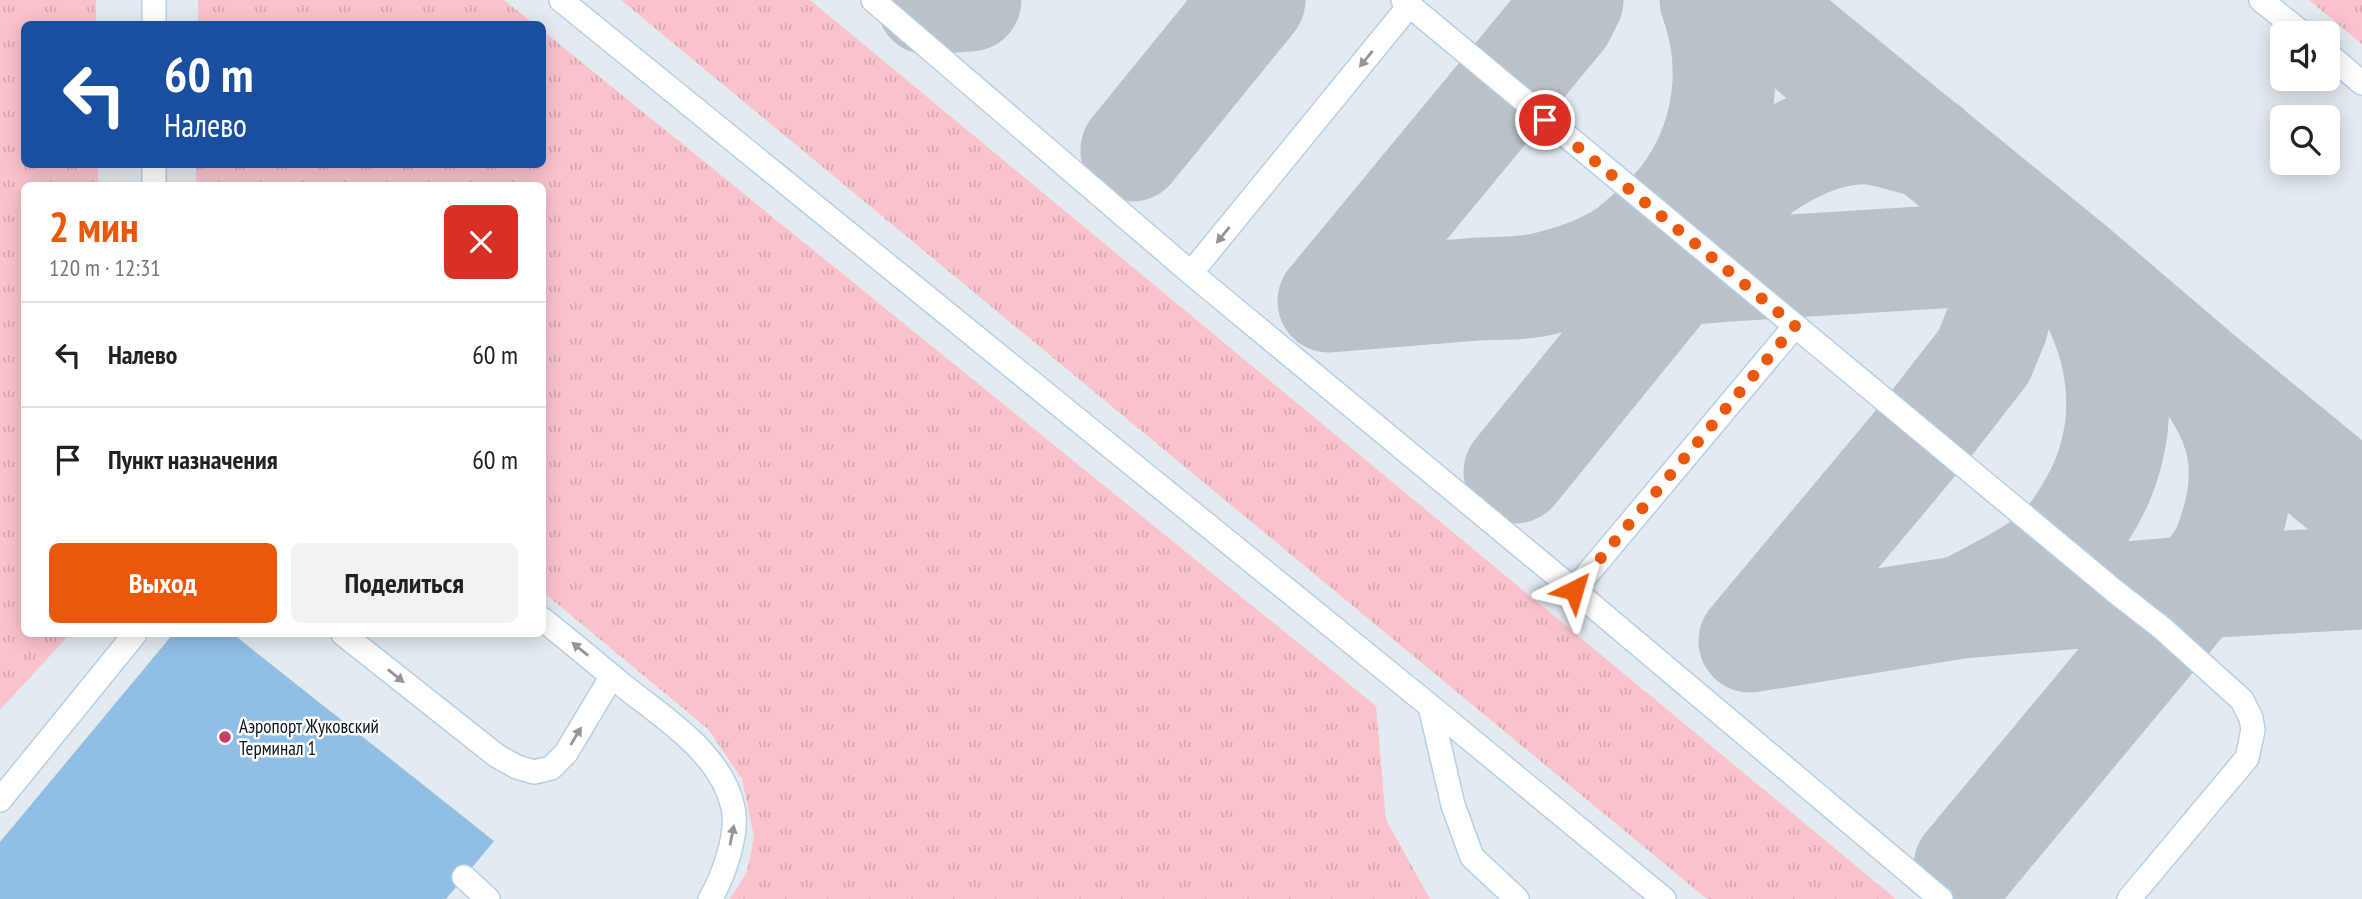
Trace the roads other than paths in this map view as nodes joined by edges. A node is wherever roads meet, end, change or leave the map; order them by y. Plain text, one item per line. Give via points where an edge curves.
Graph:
1 (154, 0) edge
2 (561, 0) edge
3 (873, 0) edge
4 (2261, 0) edge
5 (1406, 3) edge
6 (154, 21) edge
7 (2287, 21) edge
8 (2340, 64) edge
9 (2362, 83) edge
10 (1191, 274) junction
11 (1795, 326) junction
12 (1574, 590) junction
13 (546, 622) edge
14 (133, 637) edge
15 (347, 637) edge
16 (612, 676) junction
17 (1430, 706) junction
18 (0, 800) edge
19 (464, 877) dead end
20 (488, 899) edge
21 (710, 899) edge
22 (1517, 899) edge
23 (1664, 899) edge
24 (1941, 899) edge
25 (2129, 899) edge

1 - 6 lane
2 - 17 lane
3 - 10 lane
4 - 7 lane
5 -> 10 lane
5 - 11 lane
8 - 9 lane
10 - 12 lane
11 - 12 lane
11 - 25 lane via 2242,699 2253,730 2247,758
12 - 24 lane
16 -> 13 lane
14 - 18 lane
15 -> 16 lane via 497,756 534,772 551,768 566,753
21 -> 16 lane via 734,832 734,808 721,778 697,746
17 - 22 lane via 1453,805 1472,857
17 - 23 lane
19 - 20 lane

